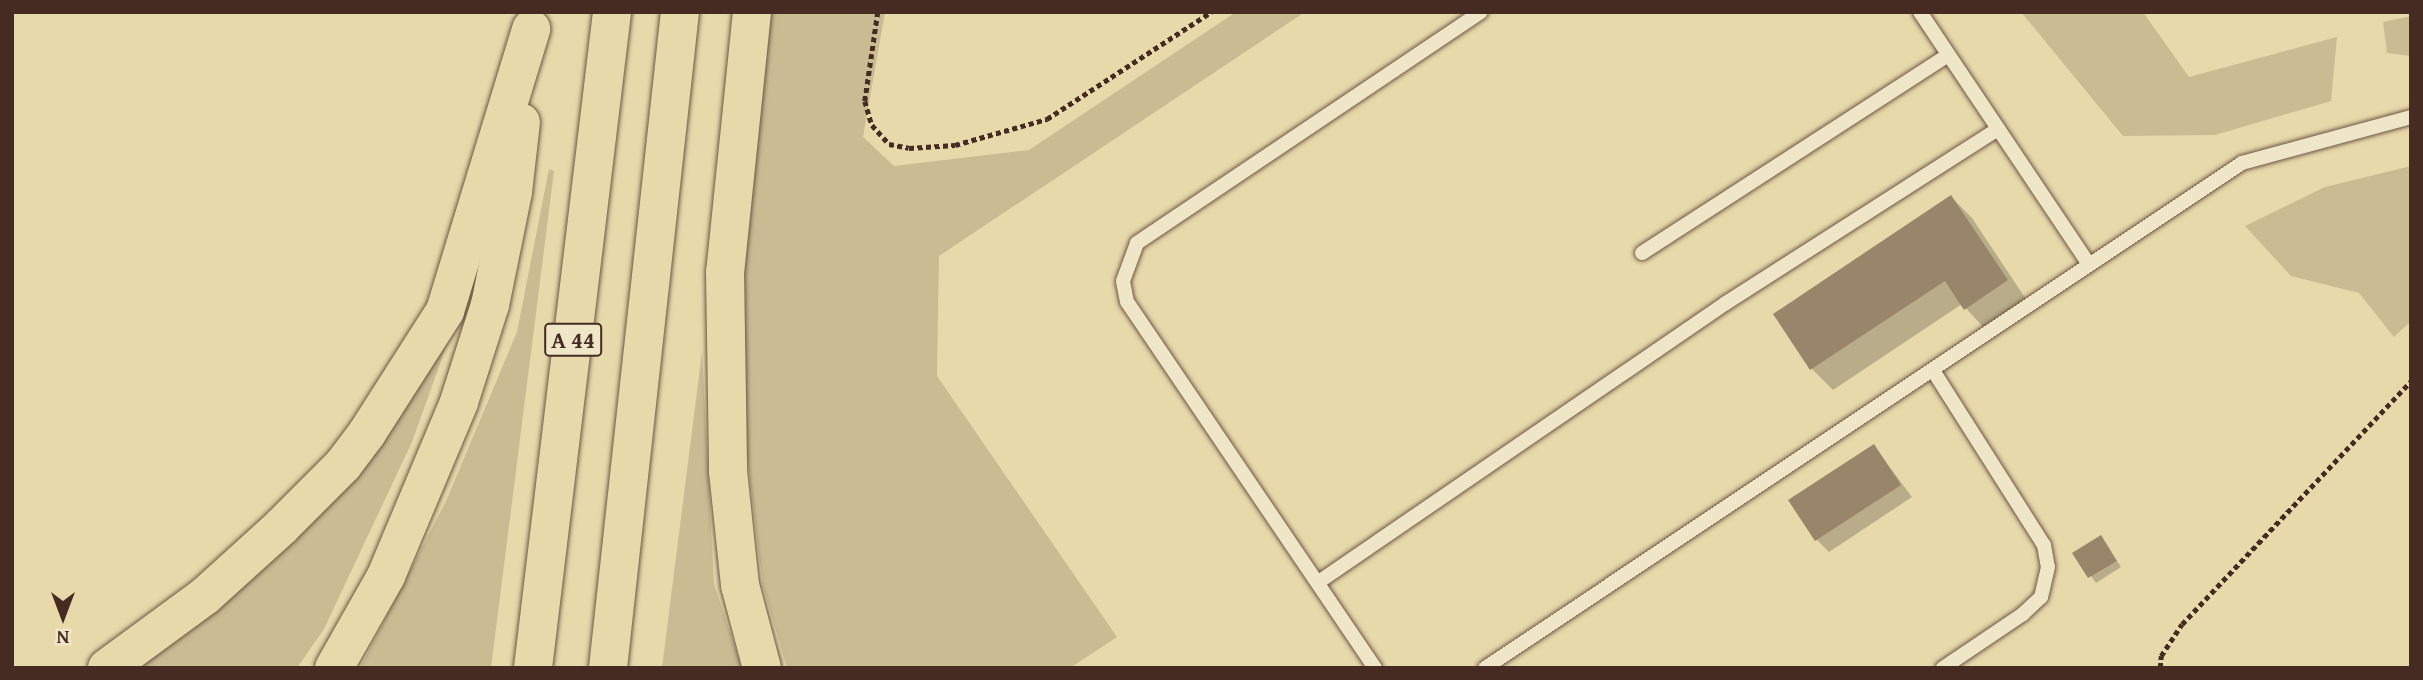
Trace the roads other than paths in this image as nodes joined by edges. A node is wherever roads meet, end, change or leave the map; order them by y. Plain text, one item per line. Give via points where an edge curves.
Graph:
1 (612, 12) edge
2 (680, 12) edge
3 (752, 12) edge
4 (1481, 12) edge
5 (1920, 12) edge
6 (533, 20) edge
7 (1948, 55) junction
8 (2411, 117) edge
9 (1998, 129) junction
10 (1642, 253) dead end
11 (2088, 263) junction
12 (1934, 372) junction
13 (631, 483) junction
14 (1320, 581) junction
15 (107, 668) edge
16 (334, 668) edge
17 (533, 668) edge
18 (608, 668) edge
19 (630, 668) edge
20 (762, 668) edge
21 (1375, 668) edge
22 (1485, 668) edge
23 (1943, 668) edge

1 - 17 highway, A 44
2 - 13 highway
3 - 20 highway via 725,272 728,471 740,585
4 - 14 lane via 1137,243 1128,259 1123,281 1127,302
5 - 7 lane
6 - 15 highway via 445,311 367,433 343,465 205,596
6 - 16 highway via 513,192 491,305 459,402 386,576
7 - 9 lane
7 - 10 lane
8 - 11 lane via 2242,163
9 - 11 lane
9 - 14 lane via 1726,303
11 - 12 lane
12 - 22 lane
12 - 23 lane via 2044,545 2048,567 2041,597 2024,614
13 - 18 highway
13 - 19 highway via 642,571
14 - 21 lane

